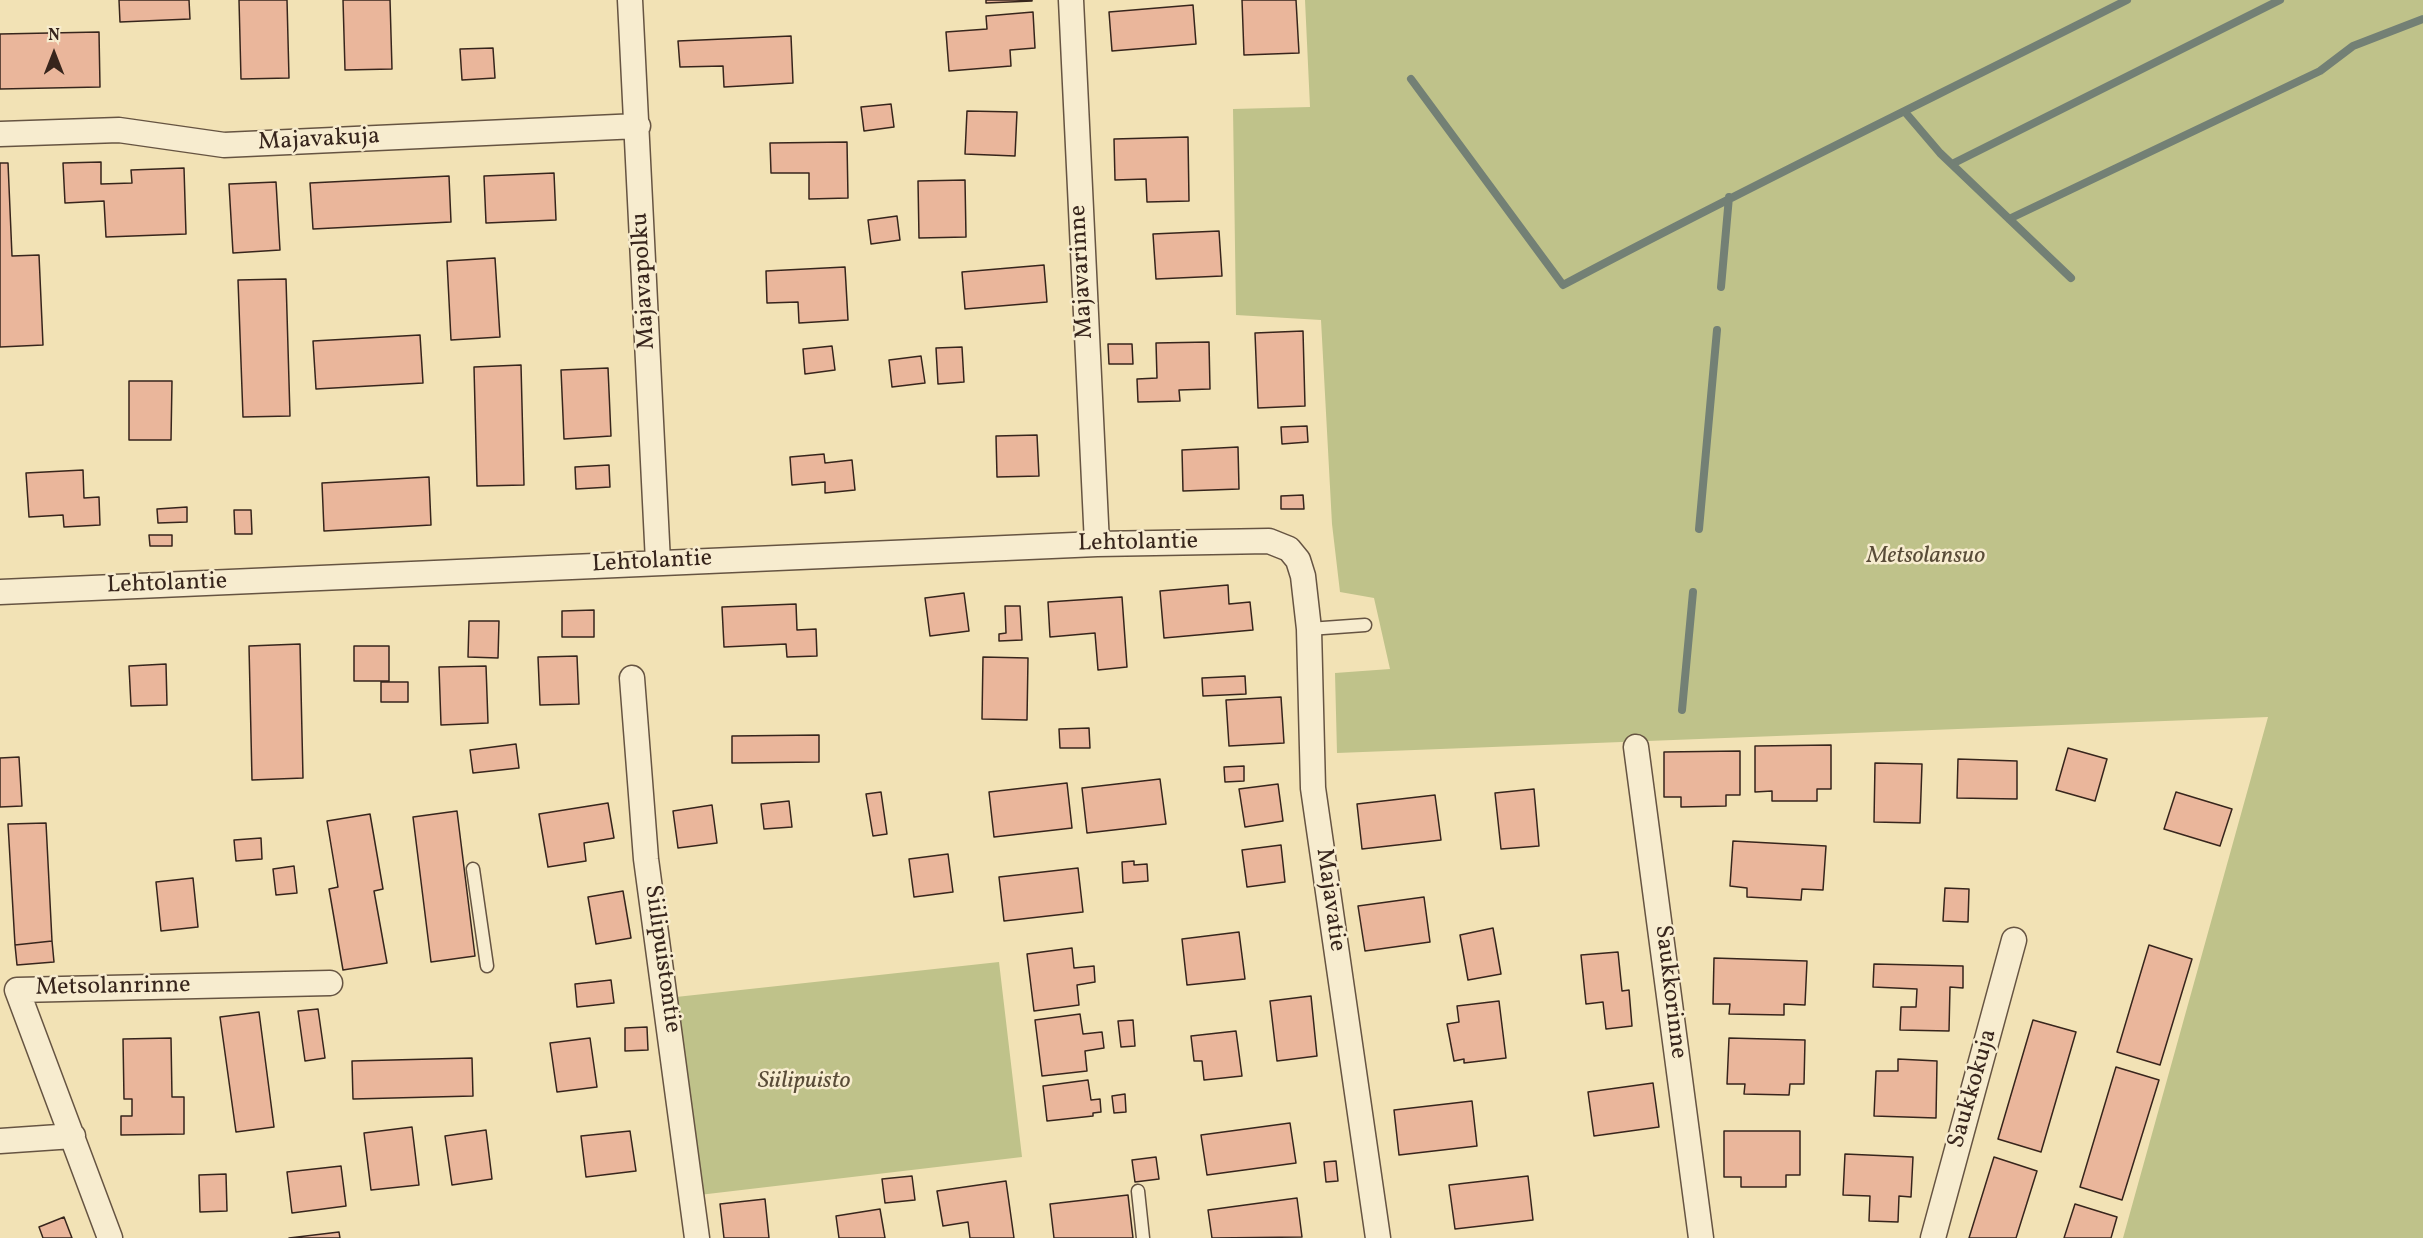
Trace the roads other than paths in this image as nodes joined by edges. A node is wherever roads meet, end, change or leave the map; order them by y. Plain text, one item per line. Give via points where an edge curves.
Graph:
1 (630, 0) edge
2 (1071, 0) edge
3 (638, 126) junction
4 (0, 134) edge
5 (1097, 544) junction
6 (1298, 560) joint
7 (658, 562) junction
8 (0, 592) edge
9 (1365, 625) dead end
10 (1309, 629) junction
11 (632, 678) dead end
12 (1636, 747) dead end
13 (473, 869) dead end
14 (2014, 939) dead end
15 (487, 966) dead end
16 (330, 983) dead end
17 (73, 1136) junction
18 (0, 1141) edge
19 (1138, 1191) dead end
20 (110, 1238) edge
21 (697, 1238) edge
22 (1143, 1238) edge
23 (1378, 1238) edge
24 (1701, 1238) edge
25 (1933, 1238) edge

1 - 3 street, Majavapolku
2 - 5 street, Majavarinne
3 - 4 street, Majavakuja via 224,145 119,130
3 - 7 street, Majavapolku
5 - 6 street, Lehtolantie via 1269,541 1289,549
5 - 7 street, Lehtolantie
6 - 10 street, Majavatie
7 - 8 street, Lehtolantie
9 - 10 lane
10 - 23 street, Majavatie via 1313,788
11 - 21 street, Siilipuistontie via 646,859
12 - 24 street, Saukkorinne
13 - 15 lane
14 - 25 street, Saukkokuja
16 - 17 street, Metsolanrinne via 17,990
17 - 18 street
17 - 20 street, Metsolanrinne
19 - 22 lane

